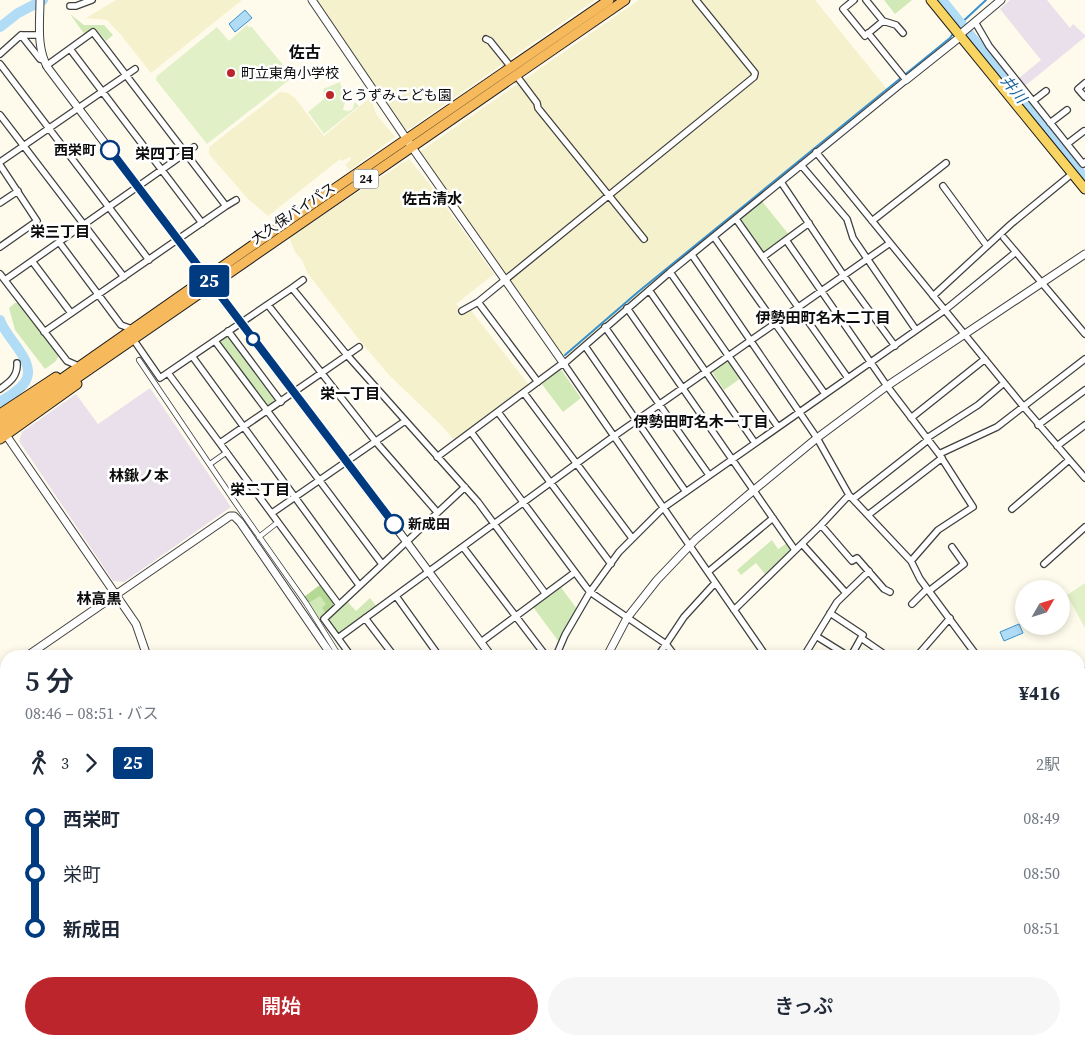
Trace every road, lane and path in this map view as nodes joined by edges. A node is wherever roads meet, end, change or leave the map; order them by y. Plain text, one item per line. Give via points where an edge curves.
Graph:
1 (40, 0) edge
2 (81, 0) edge
3 (92, 0) edge
4 (312, 0) edge
5 (609, 0) edge
6 (625, 0) edge
7 (854, 0) edge
8 (866, 0) edge
9 (931, 0) edge
10 (1001, 0) edge
11 (696, 1) edge
12 (883, 21) junction
13 (974, 23) junction
14 (903, 32) dead end
15 (868, 33) junction
16 (962, 34) junction
17 (21, 35) junction
18 (40, 35) junction
19 (70, 49) junction
20 (0, 54) edge
21 (45, 63) junction
22 (0, 64) edge
23 (135, 69) dead end
24 (512, 72) junction
25 (126, 75) junction
26 (905, 79) junction
27 (1085, 83) edge
28 (1046, 91) dead end
29 (102, 92) junction
30 (1085, 97) edge
31 (1033, 101) junction
32 (78, 108) junction
33 (1067, 110) dead end
34 (0, 115) edge
35 (1050, 123) junction
36 (50, 128) junction
37 (1084, 131) edge
38 (406, 139) junction
39 (1067, 144) junction
40 (24, 146) junction
41 (194, 147) dead end
42 (412, 148) junction
43 (816, 152) junction
44 (185, 154) junction
45 (1085, 162) edge
46 (946, 163) dead end
47 (0, 164) edge
48 (802, 165) junction
49 (162, 170) junction
50 (1073, 173) junction
51 (781, 182) junction
52 (944, 186) dead end
53 (138, 187) junction
54 (1085, 188) edge
55 (18, 191) junction
56 (609, 194) junction
57 (236, 200) dead end
58 (0, 203) edge
59 (109, 206) junction
60 (226, 206) junction
61 (736, 219) junction
62 (872, 221) junction
63 (202, 223) junction
64 (809, 223) junction
65 (83, 224) junction
66 (714, 237) junction
67 (1004, 238) dead end
68 (644, 239) dead end
69 (178, 240) junction
70 (786, 240) junction
71 (59, 242) junction
72 (890, 243) junction
73 (987, 246) junction
74 (0, 247) edge
75 (1016, 252) junction
76 (1085, 254) edge
77 (692, 255) junction
78 (763, 257) junction
79 (149, 260) junction
80 (867, 260) junction
81 (32, 261) junction
82 (670, 272) junction
83 (0, 274) edge
84 (124, 276) junction
85 (844, 276) junction
86 (505, 279) junction
87 (4, 280) junction
88 (302, 280) dead end
89 (210, 281) junction
90 (1042, 284) junction
91 (292, 288) junction
92 (648, 290) junction
93 (821, 292) junction
94 (98, 294) junction
95 (933, 296) junction
96 (478, 302) junction
97 (268, 305) junction
98 (798, 307) junction
99 (627, 308) junction
100 (945, 310) junction
101 (71, 312) junction
102 (462, 312) dead end
103 (241, 323) junction
104 (775, 324) junction
105 (605, 327) junction
106 (132, 329) junction
107 (916, 330) junction
108 (228, 331) junction
109 (44, 332) junction
110 (1085, 334) edge
111 (965, 335) junction
112 (133, 339) junction
113 (215, 341) junction
114 (750, 341) junction
115 (585, 346) junction
116 (895, 346) junction
117 (359, 348) dead end
118 (348, 355) junction
119 (94, 356) junction
120 (192, 356) junction
121 (729, 356) junction
122 (107, 357) junction
123 (985, 359) junction
124 (1085, 359) edge
125 (138, 360) dead end
126 (17, 363) dead end
127 (870, 363) junction
128 (564, 364) junction
129 (76, 365) junction
130 (706, 372) junction
131 (168, 373) junction
132 (322, 373) junction
133 (848, 378) junction
134 (538, 382) junction
135 (1004, 383) junction
136 (887, 386) junction
137 (682, 388) junction
138 (0, 389) edge
139 (1085, 390) edge
140 (50, 392) junction
141 (524, 392) junction
142 (294, 393) junction
143 (825, 394) junction
144 (281, 402) junction
145 (659, 404) junction
146 (1023, 406) junction
147 (267, 411) junction
148 (498, 412) junction
149 (799, 412) junction
150 (0, 414) edge
151 (911, 418) junction
152 (636, 420) junction
153 (405, 421) junction
154 (0, 422) edge
155 (1038, 425) junction
156 (1085, 425) edge
157 (244, 427) junction
158 (778, 427) junction
159 (471, 432) junction
160 (2, 435) edge
161 (613, 436) junction
162 (817, 438) junction
163 (928, 439) junction
164 (376, 442) junction
165 (220, 443) junction
166 (755, 443) junction
167 (1057, 446) junction
168 (227, 452) junction
169 (941, 456) junction
170 (437, 457) junction
171 (732, 459) junction
172 (1069, 460) junction
173 (346, 462) junction
174 (576, 463) junction
175 (210, 464) junction
176 (709, 475) junction
177 (1085, 478) edge
178 (320, 480) junction
179 (549, 483) junction
180 (465, 487) junction
181 (754, 490) junction
182 (686, 492) junction
183 (295, 497) junction
184 (851, 497) junction
185 (523, 502) junction
186 (663, 508) junction
187 (1012, 509) dead end
188 (437, 512) junction
189 (272, 514) junction
190 (868, 515) junction
191 (773, 518) junction
192 (278, 522) junction
193 (494, 524) junction
194 (821, 526) junction
195 (1085, 527) edge
196 (259, 537) junction
197 (632, 538) junction
198 (406, 541) junction
199 (690, 544) junction
200 (802, 544) junction
201 (464, 546) junction
202 (952, 547) dead end
203 (795, 550) junction
204 (911, 562) junction
205 (382, 564) junction
206 (611, 564) junction
207 (1044, 564) dead end
208 (869, 570) junction
209 (429, 572) junction
210 (708, 572) junction
211 (574, 573) junction
212 (715, 583) junction
213 (359, 585) junction
214 (928, 590) junction
215 (590, 592) junction
216 (890, 592) dead end
217 (545, 593) junction
218 (846, 593) junction
219 (117, 594) junction
220 (396, 596) junction
221 (912, 604) dead end
222 (339, 605) junction
223 (734, 610) junction
224 (830, 613) junction
225 (516, 616) junction
226 (365, 618) junction
227 (628, 618) junction
228 (950, 618) junction
229 (816, 636) junction
230 (338, 638) junction
231 (861, 638) junction
232 (481, 642) junction
233 (666, 644) junction
234 (36, 650) edge
235 (145, 650) edge
236 (328, 650) edge
237 (335, 650) edge
238 (347, 650) edge
239 (389, 650) edge
240 (435, 650) edge
241 (487, 650) edge
242 (542, 650) edge
243 (559, 650) edge
244 (610, 650) edge
245 (662, 650) edge
246 (670, 650) edge
247 (762, 650) edge
248 (808, 650) edge
249 (839, 650) edge
250 (853, 650) edge
251 (878, 650) edge
252 (923, 650) edge
253 (973, 650) edge

1 - 18 street
2 - 3 street via 70,6
4 - 38 street
5 - 24 highway, 大久保バイパス / 24
6 - 24 highway, 大久保バイパス / 24
7 - 15 street via 843,9 865,36
8 - 12 street
9 - 16 main road
10 - 13 street
11 - 56 street via 755,73 754,77
12 - 14 street via 896,25
12 - 15 street
13 - 16 street
13 - 31 street
15 - 26 street
16 - 26 street
16 - 50 main road
17 - 18 street
17 - 20 street
17 - 21 street
18 - 21 street
19 - 21 street
19 - 25 street via 93,32
19 - 29 street
21 - 32 street
22 - 36 street
23 - 25 street
24 - 38 highway, 大久保バイパス / 24
24 - 42 highway, 大久保バイパス / 24
24 - 56 street
25 - 29 street
25 - 44 street
26 - 43 street
27 - 30 street via 1078,89
28 - 31 street
29 - 32 street
29 - 49 street
31 - 35 street
32 - 36 street
32 - 53 street
33 - 35 street
34 - 40 street
35 - 39 street
36 - 40 street
36 - 59 street
37 - 39 street
38 - 42 street
38 - 89 highway, 大久保バイパス / 24
39 - 45 street via 1083,164
40 - 47 street
40 - 65 street
41 - 44 street
42 - 86 street
42 - 89 highway, 大久保バイパス / 24
43 - 48 street
43 - 62 street
44 - 49 street
44 - 60 street
46 - 62 street
47 - 55 street
48 - 51 street
48 - 80 street via 847,219 852,238
49 - 53 street
49 - 63 street
50 - 54 main road
50 - 73 street
51 - 61 street
51 - 64 street
52 - 73 street
53 - 59 street
53 - 69 street
55 - 58 street
55 - 74 street via 37,221
56 - 68 street
56 - 86 street
57 - 60 street
59 - 65 street
59 - 79 street
60 - 63 street
61 - 66 street
61 - 78 street
62 - 72 street
63 - 69 street
64 - 70 street
64 - 85 street
65 - 71 street
65 - 84 street
66 - 77 street
66 - 104 street
67 - 75 street
69 - 79 street
69 - 89 street
70 - 78 street
70 - 93 street
71 - 81 street
71 - 94 street
72 - 80 street
72 - 95 street
73 - 95 street
75 - 90 street
75 - 100 street
76 - 90 street
77 - 82 street
77 - 114 street
78 - 98 street
79 - 84 street
80 - 85 street
80 - 107 street
81 - 87 street
81 - 101 street
82 - 92 street
82 - 121 street
83 - 87 street
84 - 94 street
85 - 93 street
85 - 116 street
86 - 96 street
86 - 128 street
87 - 109 street
88 - 91 street
89 - 103 street
89 - 106 highway, 大久保バイパス / 24
89 - 112 highway, 大久保バイパス / 24
90 - 110 street
90 - 111 street
91 - 97 street
91 - 118 street
92 - 99 street
92 - 130 street
93 - 98 street
93 - 127 street
94 - 101 street
94 - 106 street via 121,325
95 - 100 street
96 - 102 street
96 - 134 street
97 - 103 street
97 - 132 street
98 - 104 street
98 - 133 street
99 - 105 street
99 - 137 street
100 - 107 street
100 - 111 street
101 - 109 street
103 - 108 street
103 - 142 street
104 - 114 street
104 - 143 street
105 - 115 street
105 - 145 street
106 - 119 highway, 大久保バイパス / 24
107 - 116 street
108 - 113 street
108 - 144 street
109 - 129 street via 67,361
111 - 123 street
111 - 136 street
112 - 122 highway, 大久保バイパス / 24
112 - 131 street via 160,378
113 - 120 street
113 - 147 street
114 - 121 street
114 - 149 street
115 - 128 street
115 - 152 street
116 - 127 street
117 - 118 street
118 - 132 street
118 - 153 street
119 - 129 highway
119 - 140 highway, 大久保バイパス / 24
120 - 131 street
120 - 157 street
121 - 130 street
121 - 158 street
122 - 140 highway, 大久保バイパス / 24
122 - 160 highway via 62,396
123 - 135 street
123 - 151 street
124 - 146 street
125 - 175 street
126 - 138 street via 17,371 10,382
127 - 133 street
127 - 136 street
128 - 134 street
128 - 161 street
129 - 150 highway
130 - 137 street
130 - 166 street
131 - 165 street
132 - 142 street
132 - 164 street
133 - 143 street
134 - 141 street
135 - 146 street
135 - 163 street
136 - 151 street
136 - 162 street
137 - 145 street
137 - 171 street
139 - 155 street
140 - 154 highway, 大久保バイパス / 24
140 - 160 highway, 大久保バイパス / 24
141 - 148 street
141 - 174 street
142 - 144 street
142 - 173 street
143 - 149 street
144 - 147 street
145 - 152 street
145 - 176 street
146 - 155 street
146 - 169 street via 997,427
147 - 157 street
147 - 178 street
148 - 159 street
148 - 179 street
149 - 158 street
149 - 162 street
151 - 163 street
152 - 161 street
152 - 182 street
153 - 164 street
153 - 170 street
155 - 167 street
156 - 167 street
157 - 165 street
157 - 183 street
158 - 166 street
159 - 170 street
159 - 185 street
160 - 219 street
161 - 174 street
161 - 186 street
162 - 181 street
162 - 184 street
163 - 169 street
163 - 184 street
164 - 173 street
164 - 188 street
165 - 168 street
166 - 171 street
167 - 172 street
168 - 175 street
168 - 189 street
169 - 190 street
169 - 204 street via 974,507 938,530
170 - 180 street
171 - 176 street
171 - 181 street
172 - 177 street
172 - 187 street
173 - 178 street
173 - 198 street
174 - 179 street
174 - 197 street
175 - 196 street
176 - 182 street
178 - 183 street
178 - 205 street
179 - 185 street
179 - 206 street
180 - 188 street
180 - 193 street
181 - 191 street
181 - 199 street
182 - 186 street
183 - 189 street
183 - 213 street
184 - 190 street
184 - 194 street
185 - 193 street
185 - 211 street
186 - 197 street
186 - 199 street
188 - 198 street
189 - 192 street
190 - 204 street
191 - 203 street
191 - 210 street
192 - 196 street
192 - 222 street
193 - 201 street
193 - 217 street
194 - 200 street
194 - 208 street via 852,561 857,558
195 - 207 street
196 - 237 street
197 - 206 street
198 - 205 street
198 - 209 street
199 - 210 street
199 - 227 street via 642,597
200 - 203 street
200 - 218 street
201 - 209 street
201 - 225 street
202 - 214 street via 964,564
203 - 223 street
204 - 214 street
205 - 213 street
206 - 215 street
208 - 216 street
208 - 218 street
209 - 220 street
209 - 232 street
210 - 212 street
211 - 215 street
211 - 217 street
212 - 223 street
212 - 233 street via 684,617
213 - 222 street
214 - 221 street
214 - 228 street
215 - 227 street
215 - 243 street
217 - 225 street
218 - 224 street
219 - 234 street
219 - 235 street via 136,624
219 - 236 street via 234,516
220 - 226 street
220 - 240 street
222 - 230 street via 324,619
223 - 247 street
224 - 229 street
224 - 231 street via 863,635
225 - 232 street
225 - 242 street
226 - 230 street
226 - 239 street
227 - 233 street
227 - 244 street
228 - 252 street
228 - 253 street
229 - 248 street
229 - 249 street
230 - 238 street
231 - 250 street
231 - 251 street
232 - 241 street
233 - 245 street
233 - 246 street

